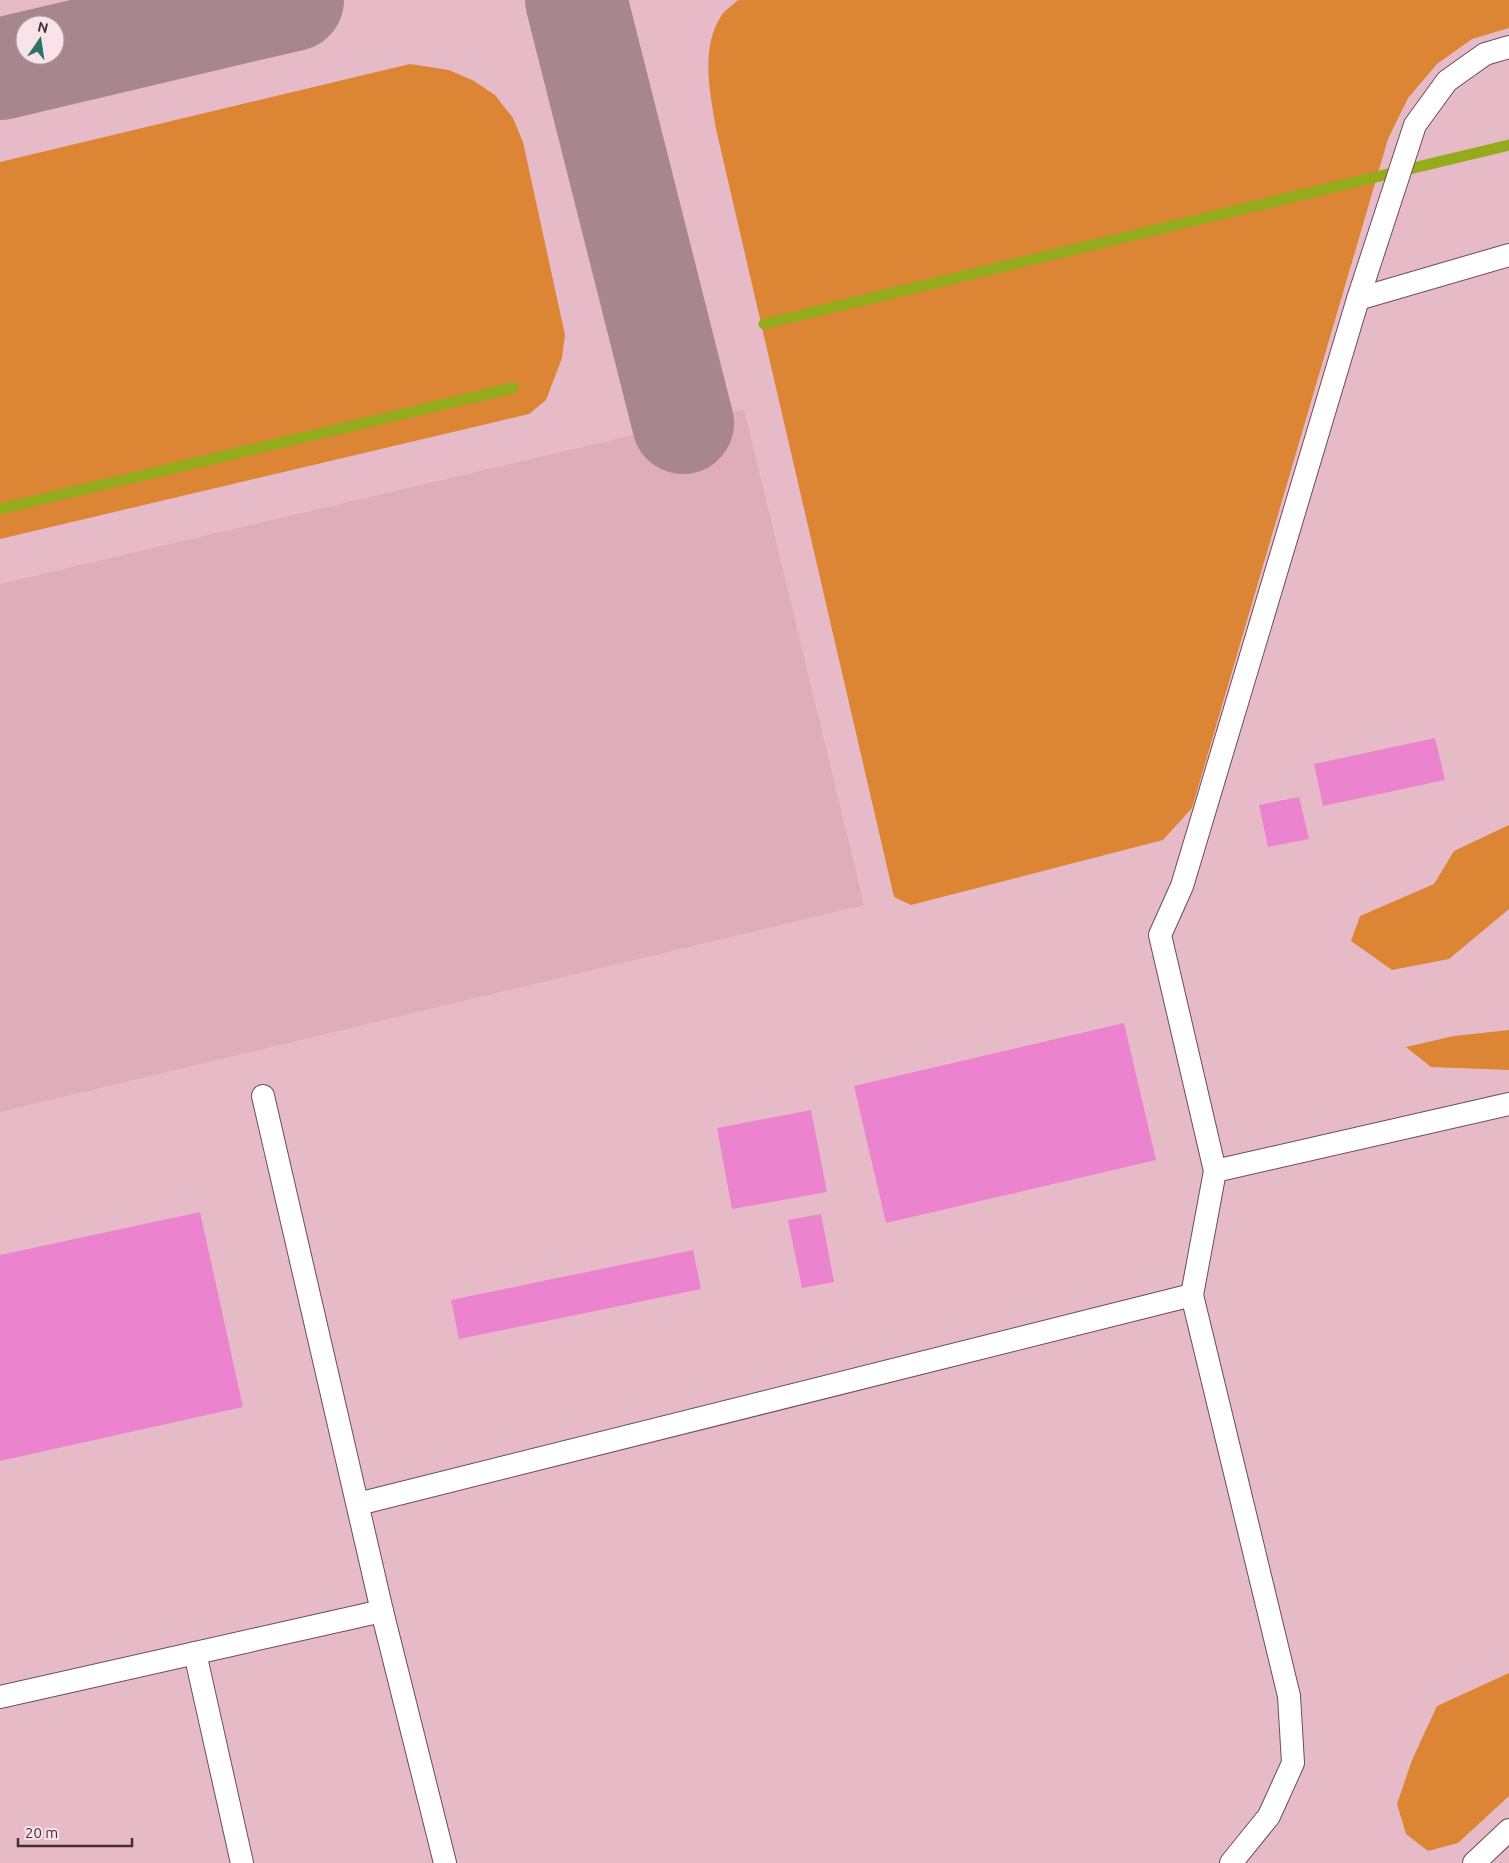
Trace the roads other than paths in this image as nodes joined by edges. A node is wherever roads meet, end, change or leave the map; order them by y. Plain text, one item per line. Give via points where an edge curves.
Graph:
1 (1509, 47) edge
2 (1509, 255) edge
3 (1358, 299) junction
4 (263, 1096) dead end
5 (1509, 1104) edge
6 (1215, 1171) junction
7 (1192, 1295) junction
8 (358, 1504) junction
9 (382, 1611) junction
10 (195, 1653) junction
11 (0, 1697) edge
12 (1509, 1830) edge
13 (242, 1863) edge
14 (445, 1863) edge
15 (1230, 1863) edge
16 (1474, 1863) edge

1 - 3 lane via 1485,54 1448,81 1415,125
2 - 3 lane
3 - 6 lane via 1182,886 1160,935
4 - 8 lane
5 - 6 lane
6 - 7 lane
7 - 8 lane
7 - 15 lane via 1289,1696 1293,1763 1270,1816
8 - 9 lane
9 - 10 lane
9 - 14 lane
10 - 11 lane
10 - 13 lane
12 - 16 lane

